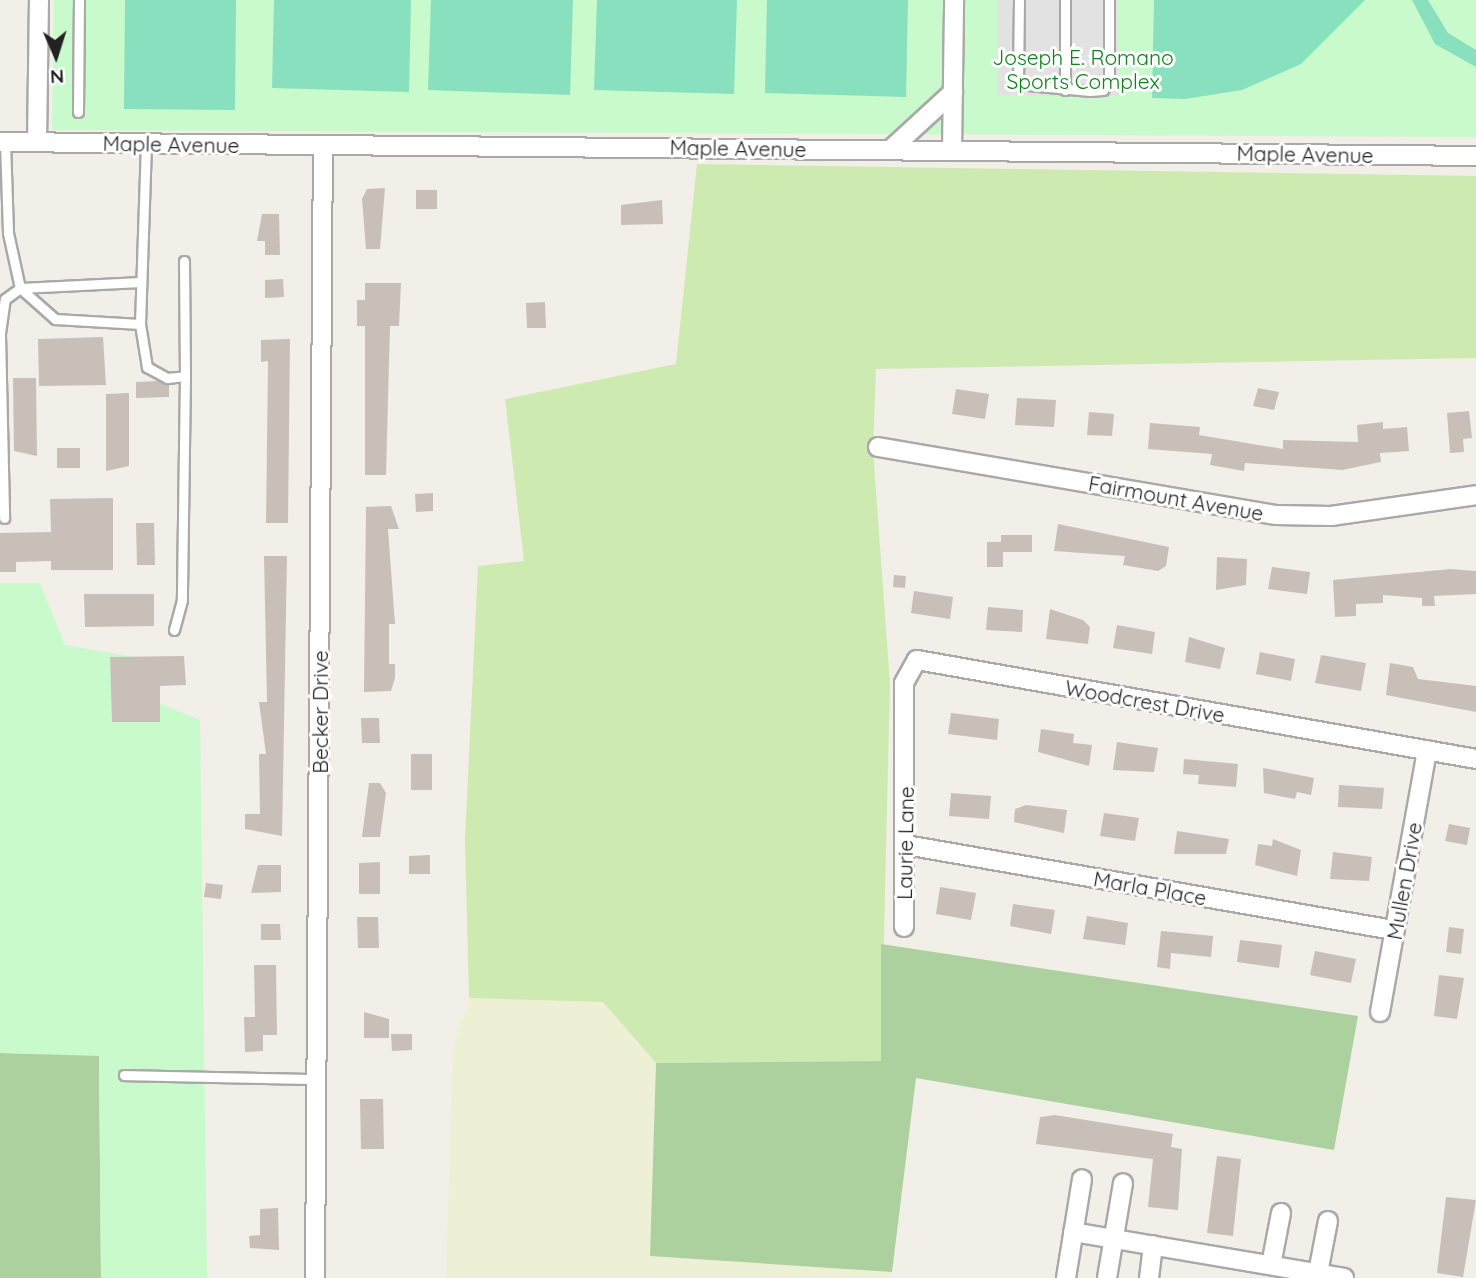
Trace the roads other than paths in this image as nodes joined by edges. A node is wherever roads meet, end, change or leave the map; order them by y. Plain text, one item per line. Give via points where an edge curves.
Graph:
1 (39, 0) edge
2 (79, 0) edge
3 (954, 0) edge
4 (1019, 0) edge
5 (1065, 0) edge
6 (1109, 0) edge
7 (1065, 90) junction
8 (953, 92) junction
9 (78, 112) dead end
10 (3, 142) edge
11 (37, 142) junction
12 (146, 144) junction
13 (323, 146) junction
14 (890, 150) junction
15 (953, 151) junction
16 (1476, 156) edge
17 (184, 261) dead end
18 (141, 282) junction
19 (20, 288) junction
20 (140, 324) junction
21 (0, 334) edge
22 (185, 376) junction
23 (878, 447) dead end
24 (1476, 495) edge
25 (4, 518) dead end
26 (174, 630) dead end
27 (1427, 750) junction
28 (906, 759) joint
29 (1476, 759) edge
30 (906, 845) junction
31 (904, 927) dead end
32 (1395, 930) junction
33 (1380, 1012) dead end
34 (124, 1075) dead end
35 (317, 1079) junction
36 (1082, 1179) dead end
37 (1124, 1183) dead end
38 (1281, 1213) dead end
39 (1328, 1221) dead end
40 (1073, 1232) junction
41 (1114, 1239) junction
42 (1153, 1245) junction
43 (1271, 1265) junction
44 (1318, 1276) edge
45 (315, 1278) edge
46 (1066, 1278) edge
47 (1107, 1278) edge
48 (1149, 1278) edge
49 (1344, 1278) edge

1 - 11 street
2 - 9 lane
3 - 8 street
4 - 7 lane via 1018,84
5 - 7 lane
6 - 7 lane via 1109,79 1103,90
8 - 14 street
8 - 15 street
10 - 11 street, Maple Avenue
10 - 19 lane via 8,233
11 - 12 street, Maple Avenue
12 - 13 street, Maple Avenue
12 - 18 lane
13 - 14 street, Maple Avenue
13 - 35 street, Becker Drive
14 - 15 street, Maple Avenue
15 - 16 street, Maple Avenue
17 - 22 lane
18 - 19 lane
18 - 20 lane
19 - 20 lane via 55,318
19 - 21 lane via 5,299
20 - 22 lane via 148,367 167,377
21 - 25 lane
22 - 26 lane via 182,600
23 - 24 street, Fairmount Avenue via 1276,515 1331,516
27 - 28 street, Woodcrest Drive via 917,660 904,683
27 - 29 street, Woodcrest Drive
27 - 32 street, Mullen Drive
28 - 30 street, Laurie Lane
30 - 31 street, Laurie Lane
30 - 32 street, Marla Place
32 - 33 street, Mullen Drive
34 - 35 lane
35 - 45 street, Becker Drive
36 - 40 street
37 - 41 street
38 - 43 street
39 - 44 street
40 - 41 street
40 - 46 street
41 - 42 street
41 - 47 street
42 - 43 street
42 - 48 street
43 - 44 street
44 - 49 street

